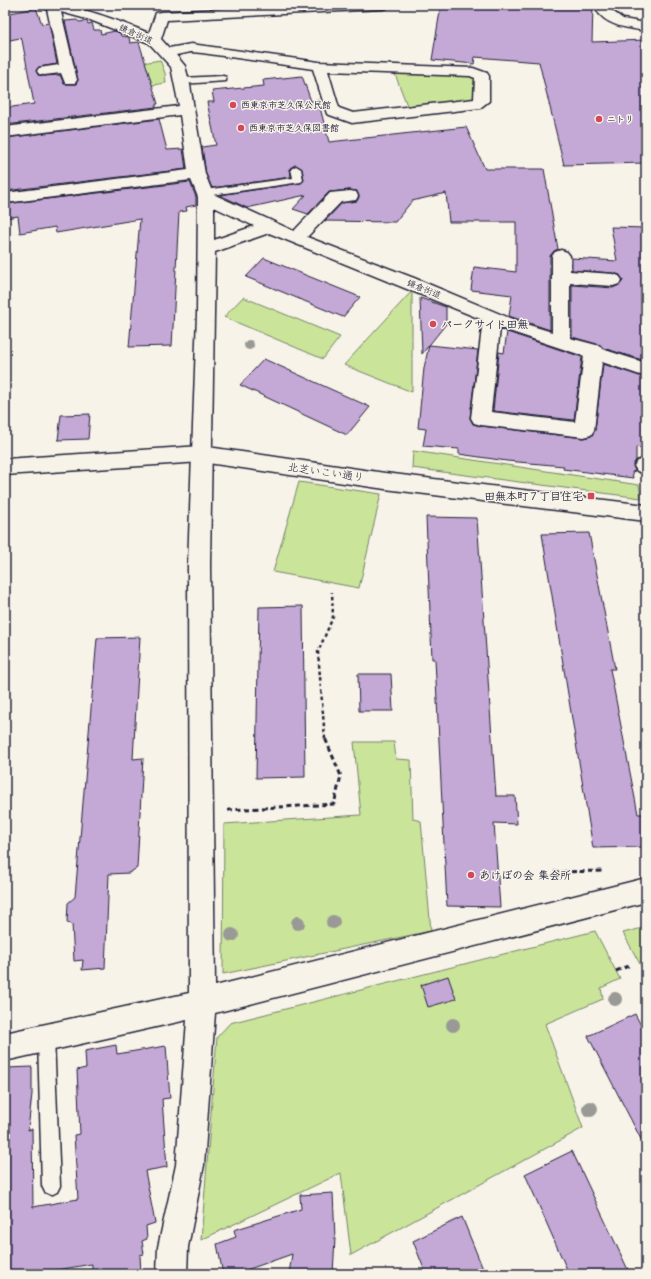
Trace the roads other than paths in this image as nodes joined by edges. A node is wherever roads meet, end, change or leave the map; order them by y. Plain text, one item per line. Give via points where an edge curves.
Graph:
1 (51, 5) edge
2 (382, 5) edge
3 (287, 8) edge
4 (611, 11) edge
5 (646, 27) edge
6 (154, 40) junction
7 (166, 53) junction
8 (319, 66) junction
9 (44, 71) dead end
10 (222, 79) dead end
11 (182, 81) junction
12 (186, 110) junction
13 (5, 132) edge
14 (296, 169) dead end
15 (197, 174) junction
16 (206, 195) junction
17 (350, 196) dead end
18 (5, 198) edge
19 (268, 227) junction
20 (296, 240) junction
21 (207, 249) junction
22 (561, 256) dead end
23 (560, 276) junction
24 (613, 280) dead end
25 (492, 318) junction
26 (561, 340) junction
27 (594, 351) junction
28 (646, 370) edge
29 (202, 454) junction
30 (5, 467) edge
31 (646, 513) edge
32 (646, 890) edge
33 (202, 1003) junction
34 (46, 1038) junction
35 (5, 1047) edge
36 (51, 1186) dead end
37 (172, 1274) edge

1 - 6 street, 鎌倉街道 via 95,17
1 - 9 street via 68,74
2 - 3 street
3 - 6 street via 161,16
4 - 5 street via 619,22
6 - 7 street, 鎌倉街道
7 - 8 street via 191,48
7 - 11 street, 鎌倉街道 via 178,66
8 - 8 street via 473,72 482,76 481,101 475,105 352,118 332,110
10 - 11 lane
11 - 12 street, 鎌倉街道
12 - 13 street
12 - 15 street, 鎌倉街道
14 - 16 lane via 298,180
15 - 16 street, 鎌倉街道
15 - 18 street
16 - 19 street, 鎌倉街道
16 - 21 street
17 - 20 street via 336,197
19 - 20 street, 鎌倉街道
19 - 21 street
20 - 25 street, 鎌倉街道 via 408,282
21 - 29 street
22 - 23 street
23 - 24 street
23 - 26 street
25 - 26 street, 鎌倉街道
25 - 27 street via 481,418 584,430
26 - 27 street, 鎌倉街道
27 - 28 street, 鎌倉街道
29 - 30 street, 北芝いこい通り
29 - 31 street, 北芝いこい通り via 385,481
29 - 33 street via 199,565
32 - 33 street
33 - 34 street
33 - 37 street via 190,1165 173,1247
34 - 35 street
34 - 36 lane

